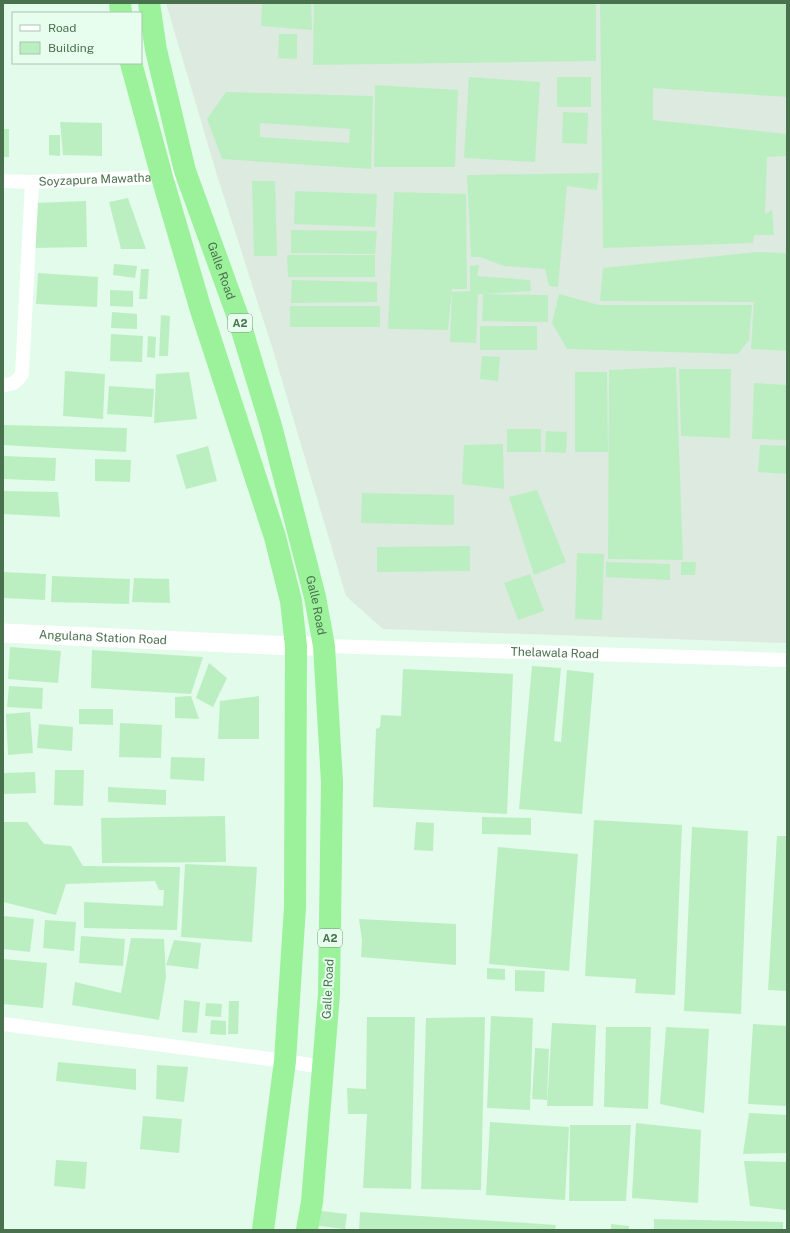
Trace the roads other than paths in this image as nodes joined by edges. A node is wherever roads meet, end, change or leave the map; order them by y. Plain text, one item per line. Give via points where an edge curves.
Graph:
1 (149, 3) edge
2 (131, 64) edge
3 (185, 171) junction
4 (162, 177) junction
5 (3, 181) edge
6 (32, 182) junction
7 (3, 385) edge
8 (3, 633) edge
9 (296, 646) junction
10 (324, 646) junction
11 (787, 660) edge
12 (3, 1024) edge
13 (285, 1061) junction
14 (323, 1067) junction
15 (263, 1230) edge
16 (307, 1230) edge

1 - 3 highway, Galle Road / A2 via 156,50
2 - 4 highway, Galle Road
3 - 4 street, Soyzapura Mawatha
3 - 10 highway, Galle Road / A2 via 238,318 271,426 315,597
4 - 6 street, Soyzapura Mawatha
4 - 9 highway, Galle Road via 200,307 275,537 291,601
5 - 6 street, Soyzapura Mawatha
6 - 7 street via 22,374 11,385
8 - 9 street, Angulana Station Road
9 - 10 street
9 - 13 highway, Galle Road via 295,907
10 - 11 street, Thelawala Road
10 - 14 highway, Galle Road / A2 via 332,782 329,994
12 - 13 street
13 - 14 street
13 - 15 highway, Galle Road
14 - 16 highway, Galle Road / A2 via 312,1202

